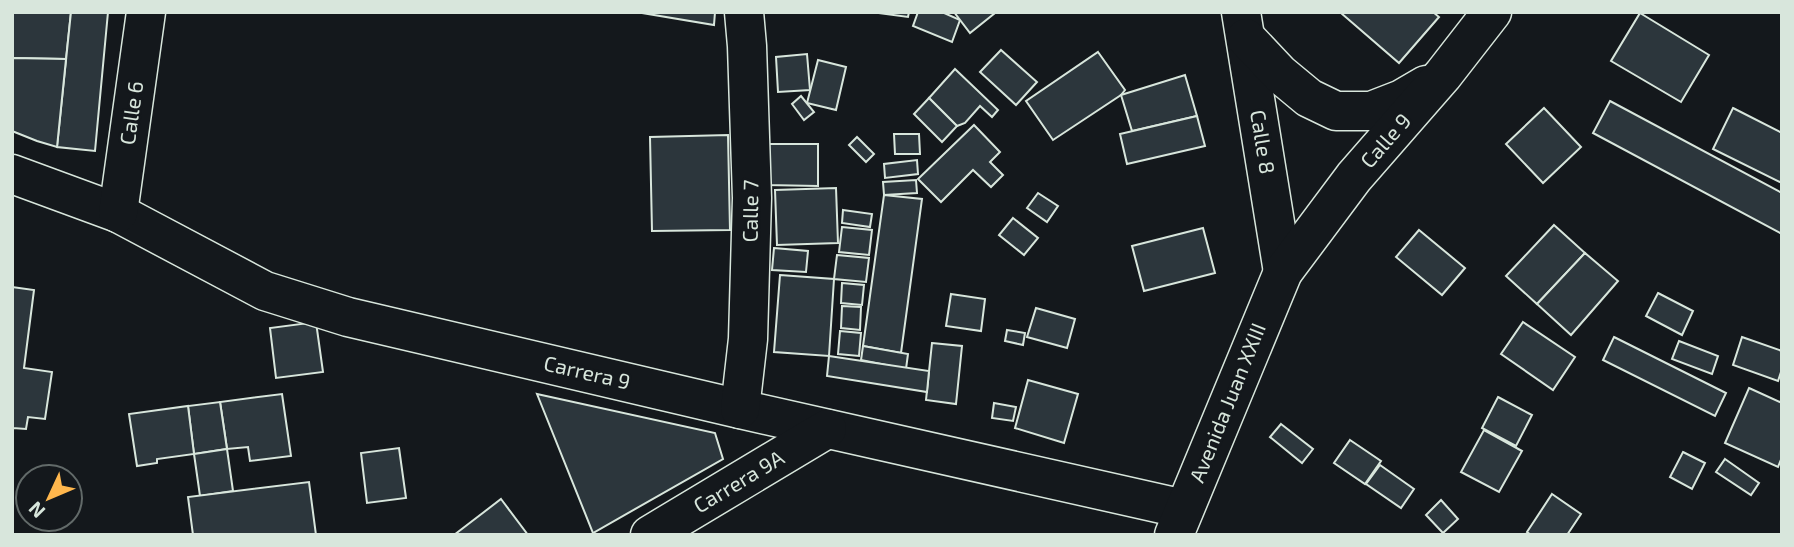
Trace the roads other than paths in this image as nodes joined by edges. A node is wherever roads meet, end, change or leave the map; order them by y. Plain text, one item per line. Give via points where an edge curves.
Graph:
1 (146, 12) edge
2 (744, 12) edge
3 (1492, 12) edge
4 (1244, 25) edge
5 (1443, 75) junction
6 (12, 174) edge
7 (118, 213) junction
8 (1283, 272) junction
9 (740, 409) junction
10 (827, 429) junction
11 (1179, 522) edge
12 (650, 535) edge

1 - 7 street, Calle 6
2 - 9 street, Calle 7 via 752,198 748,339
3 - 5 street, Calle 9
4 - 5 street via 1280,75 1309,98 1336,111 1371,111
4 - 8 street, Calle 8
5 - 8 street, Calle 9 via 1354,177
6 - 7 street, Carrera 9
7 - 9 street, Carrera 9 via 265,291 348,317
8 - 11 street, Avenida Juan XXIII
9 - 10 street, Carrera 9
10 - 11 street, Carrera 9
10 - 12 street, Carrera 9A

